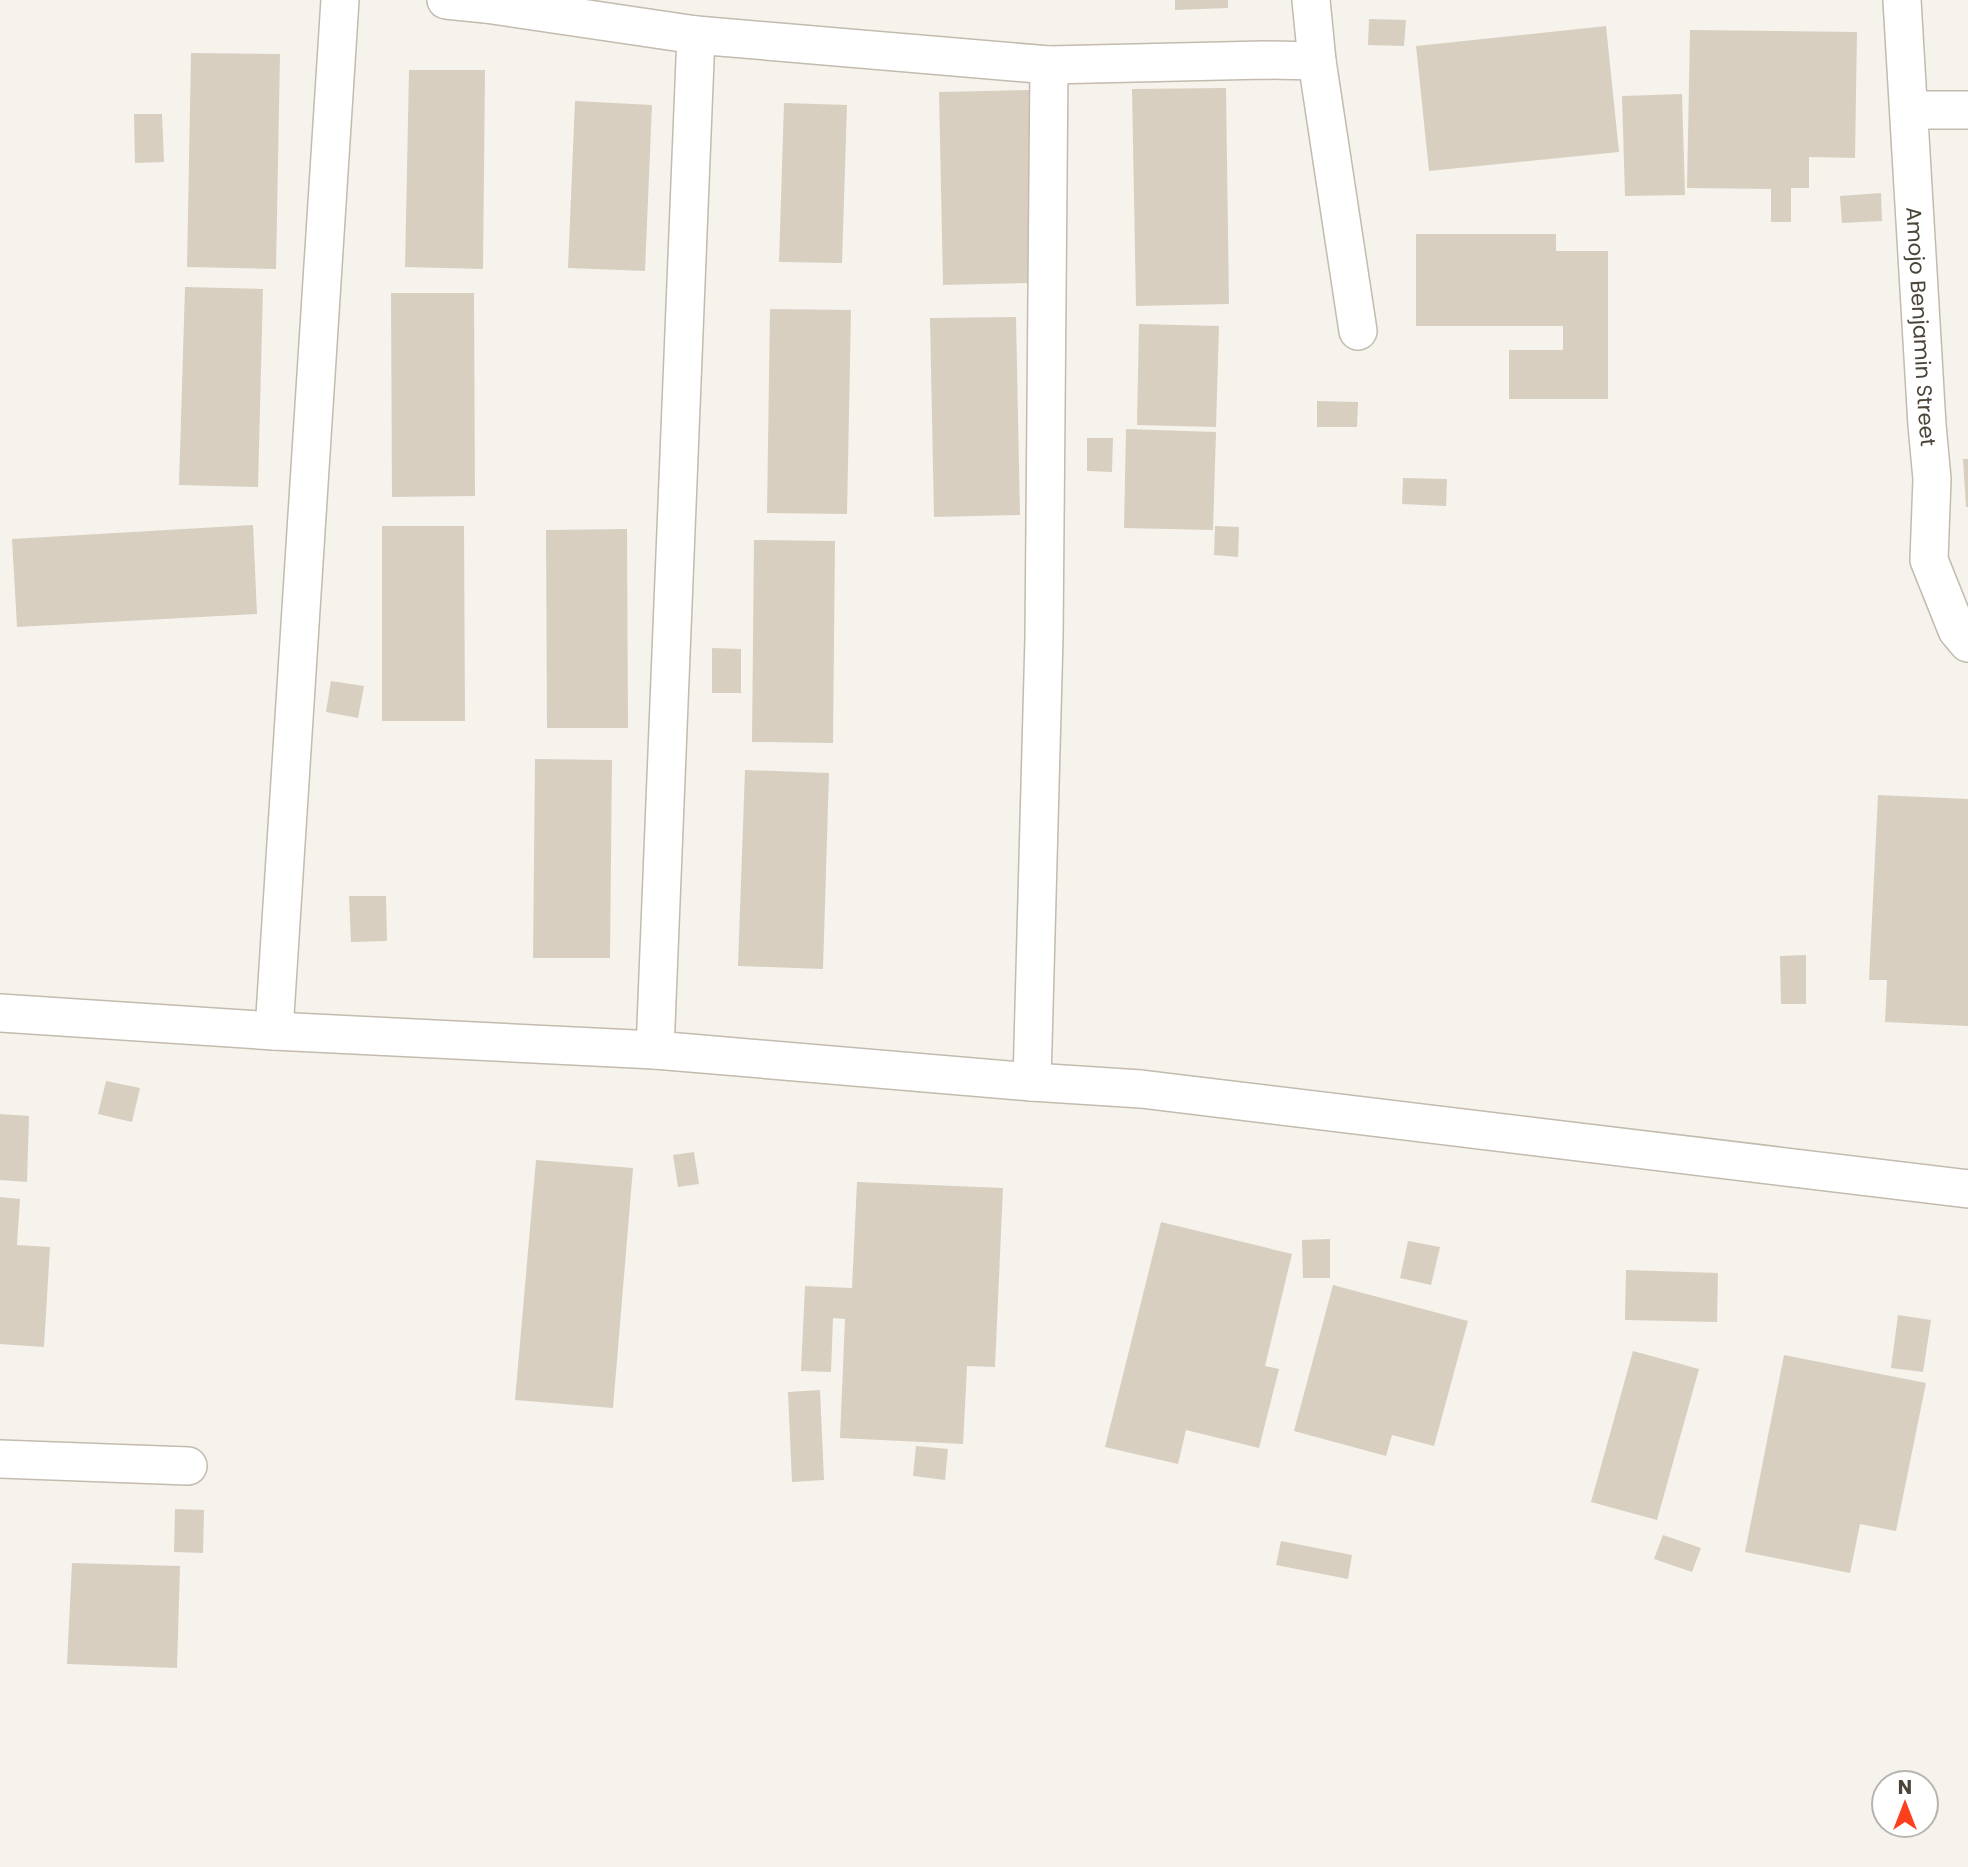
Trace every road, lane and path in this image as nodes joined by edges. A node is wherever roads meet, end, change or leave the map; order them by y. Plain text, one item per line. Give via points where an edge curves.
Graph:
1 (340, 0) edge
2 (446, 0) edge
3 (1311, 0) edge
4 (1902, 0) edge
5 (486, 2) edge
6 (696, 35) junction
7 (1317, 61) junction
8 (1049, 65) junction
9 (1909, 110) junction
10 (1968, 110) edge
11 (1358, 331) dead end
12 (1968, 643) edge
13 (0, 1013) edge
14 (274, 1031) junction
15 (655, 1050) junction
16 (1032, 1082) junction
17 (1968, 1189) edge
18 (0, 1459) edge
19 (188, 1466) dead end

1 - 14 street
2 - 5 street
3 - 7 street
4 - 9 street, Amojo Benjamin Street
5 - 6 street
6 - 8 street
6 - 15 street
7 - 8 street
7 - 11 street
8 - 16 street via 1044,638
9 - 10 street
9 - 12 street, Amojo Benjamin Street via 1932,479 1929,560 1957,630
13 - 14 street
14 - 15 street
15 - 16 street
16 - 17 street via 1154,1090
18 - 19 street

